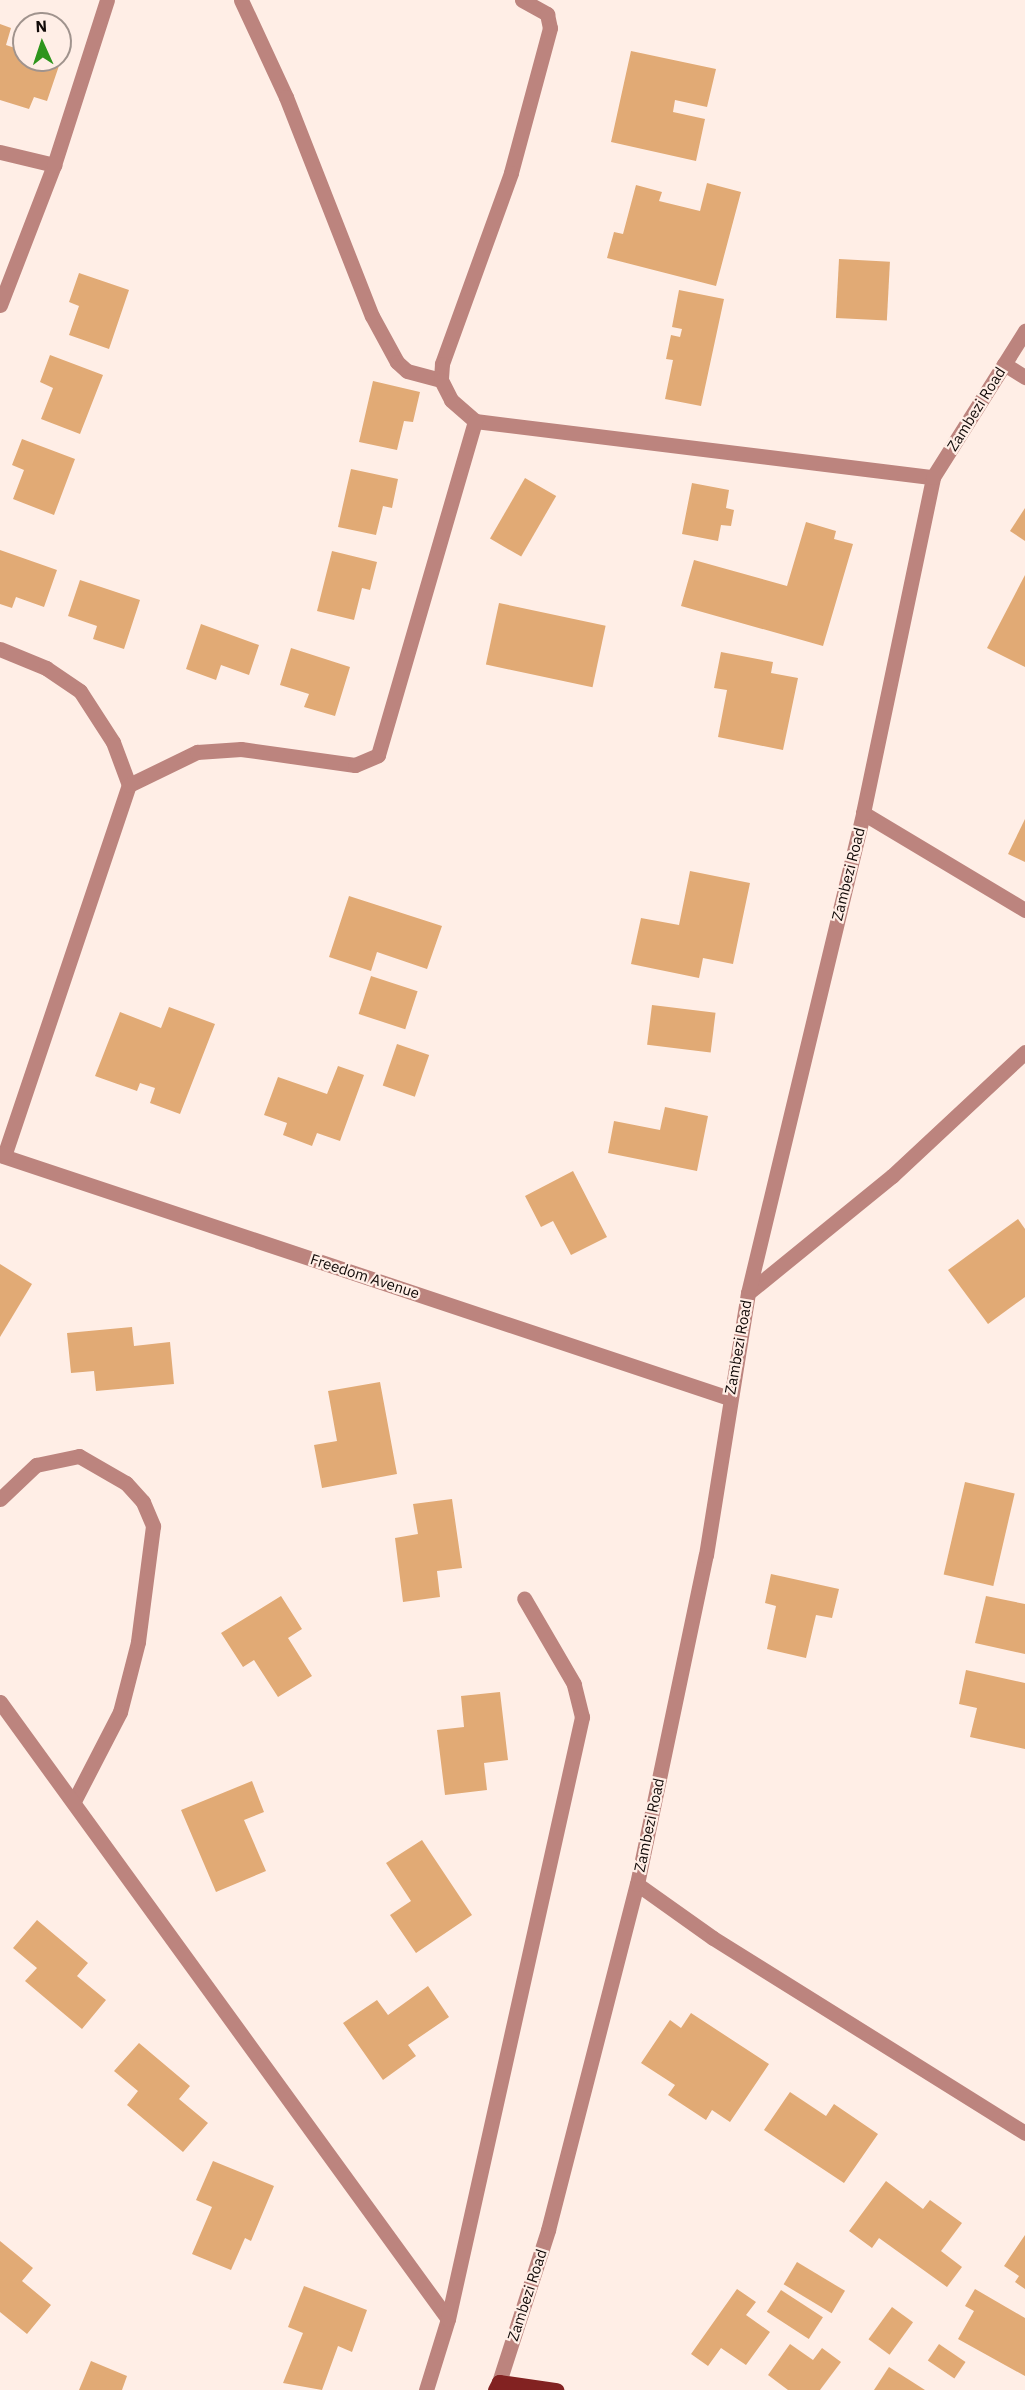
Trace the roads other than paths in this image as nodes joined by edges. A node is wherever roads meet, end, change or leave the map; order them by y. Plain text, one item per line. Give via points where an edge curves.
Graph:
1 (107, 0) edge
2 (241, 0) edge
3 (522, 0) edge
4 (0, 152) edge
5 (54, 165) junction
6 (0, 305) edge
7 (1025, 331) edge
8 (1004, 364) junction
9 (1025, 377) edge
10 (441, 380) junction
11 (475, 420) junction
12 (933, 477) junction
13 (0, 649) edge
14 (129, 785) junction
15 (863, 813) junction
16 (1025, 910) edge
17 (1025, 1052) edge
18 (2, 1155) edge
19 (748, 1293) junction
20 (729, 1398) junction
21 (0, 1500) edge
22 (524, 1598) dead end
23 (0, 1702) edge
24 (75, 1799) junction
25 (637, 1884) junction
26 (1025, 2133) edge
27 (448, 2319) junction
28 (497, 2386) edge
29 (426, 2390) edge
30 (556, 2390) edge

1 - 5 street
2 - 10 street via 382,334 407,371
3 - 10 street via 547,14 550,28 533,105 442,363
4 - 5 street
5 - 6 street
7 - 8 street, Zambezi Road
8 - 9 street
8 - 12 street, Zambezi Road
10 - 11 street via 451,400
11 - 12 street
11 - 14 street via 378,754 355,765 241,749 197,752
12 - 15 street, Zambezi Road
13 - 14 street via 46,668 80,691 113,742
14 - 18 street
15 - 16 street
15 - 19 street, Zambezi Road
17 - 19 street via 892,1176
18 - 20 street, Freedom Avenue
19 - 20 street, Zambezi Road
20 - 25 street, Zambezi Road via 706,1555
21 - 24 street via 36,1465 79,1456 126,1483 143,1502 153,1526 138,1642 120,1712
22 - 27 street via 574,1684 582,1717
23 - 24 street
24 - 27 street
25 - 26 street
25 - 28 street, Zambezi Road via 548,2230
27 - 29 street
28 - 30 main road

